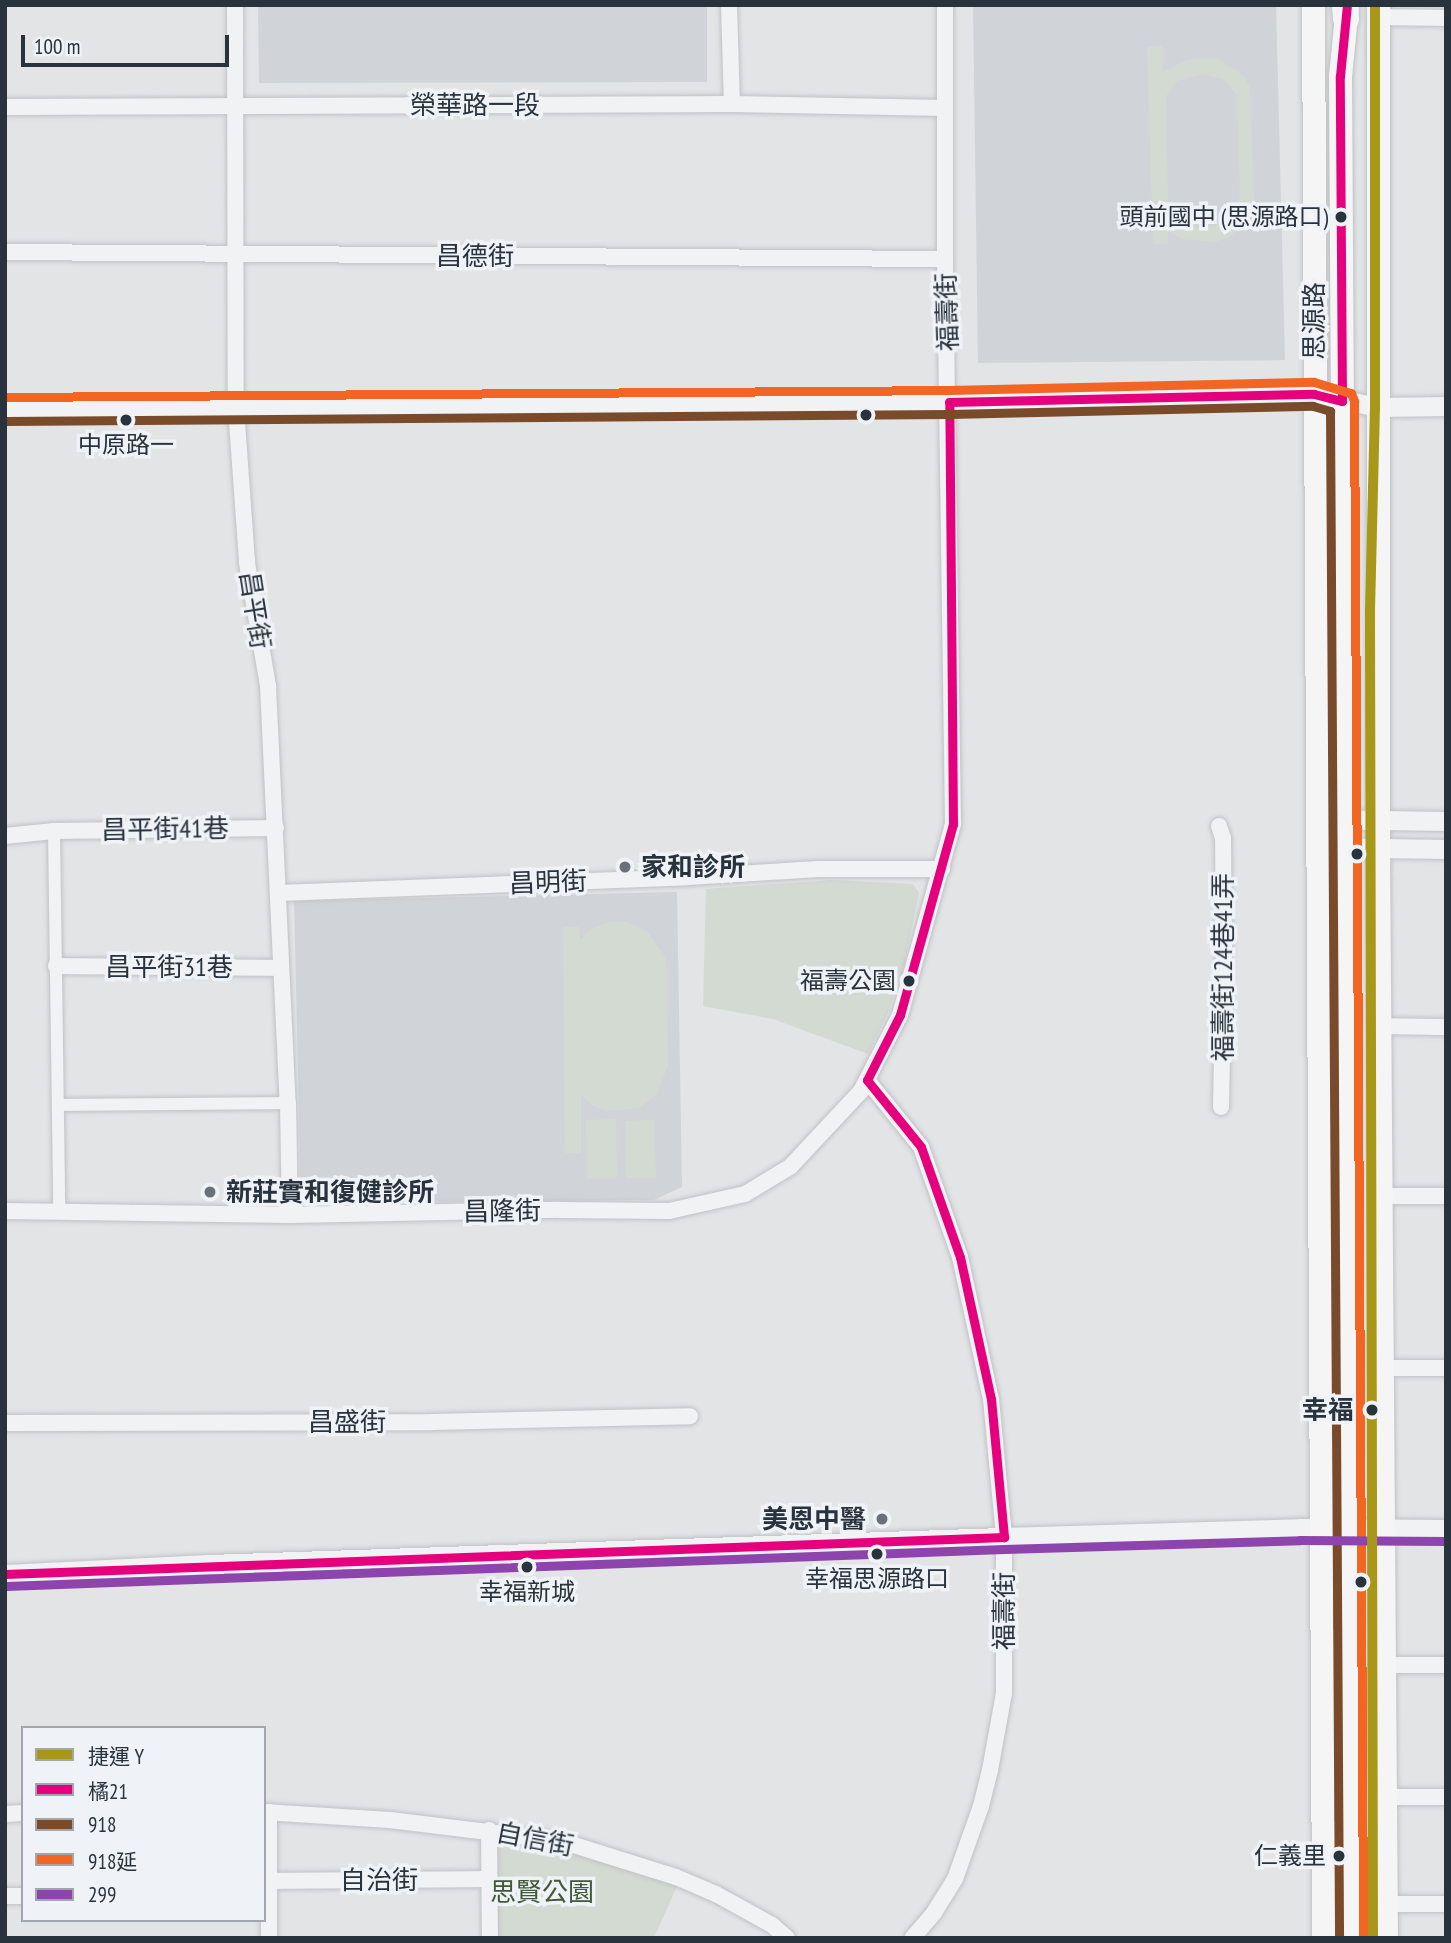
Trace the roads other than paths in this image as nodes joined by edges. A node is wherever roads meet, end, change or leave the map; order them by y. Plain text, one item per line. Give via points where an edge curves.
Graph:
1 (235, 5) edge
2 (729, 5) edge
3 (945, 5) edge
4 (1313, 5) edge
5 (1342, 9) edge
6 (1378, 11) edge
7 (1446, 18) edge
8 (1378, 94) junction
9 (732, 104) junction
10 (5, 107) edge
11 (234, 107) junction
12 (945, 107) junction
13 (1341, 129) junction
14 (5, 253) edge
15 (234, 254) junction
16 (945, 259) junction
17 (1314, 394) junction
18 (1342, 401) junction
19 (949, 402) junction
20 (1378, 407) junction
21 (1446, 407) edge
22 (236, 408) junction
23 (5, 409) edge
24 (1317, 819) junction
25 (1345, 820) junction
26 (1378, 820) junction
27 (1446, 821) edge
28 (1219, 826) dead end
29 (276, 828) junction
30 (54, 831) junction
31 (5, 836) edge
32 (1317, 847) junction
33 (1345, 848) junction
34 (1378, 848) junction
35 (1446, 849) edge
36 (942, 869) junction
37 (279, 893) junction
38 (56, 966) junction
39 (281, 968) junction
40 (1379, 1026) junction
41 (1446, 1027) edge
42 (867, 1080) junction
43 (288, 1103) junction
44 (59, 1105) junction
45 (1221, 1107) dead end
46 (1380, 1196) junction
47 (1446, 1196) edge
48 (5, 1210) edge
49 (59, 1210) junction
50 (290, 1215) junction
51 (1380, 1368) junction
52 (1446, 1368) edge
53 (690, 1416) dead end
54 (5, 1423) edge
55 (1322, 1528) junction
56 (1349, 1528) junction
57 (1381, 1528) junction
58 (1446, 1528) edge
59 (1004, 1537) junction
60 (5, 1574) edge
61 (1383, 1665) junction
62 (1446, 1665) edge
63 (1384, 1797) junction
64 (1446, 1797) edge
65 (267, 1812) edge
66 (489, 1830) junction
67 (489, 1879) junction
68 (268, 1887) edge
69 (1385, 1904) junction
70 (1446, 1904) edge
71 (270, 1938) edge
72 (489, 1938) edge
73 (787, 1938) edge
74 (912, 1938) edge
75 (1323, 1938) edge
76 (1351, 1938) edge
77 (1386, 1938) edge

1 - 11 street, 昌平街
2 - 9 street
3 - 12 street, 福壽街
4 - 17 main road, 思源路
5 - 13 main road, 思源路
6 - 7 street
6 - 8 main road
8 - 13 main road
8 - 20 main road
9 - 11 street, 榮華路一段
9 - 12 street, 榮華路一段
10 - 11 street, 榮華路一段
11 - 15 street, 昌平街
12 - 16 street, 福壽街
13 - 18 main road, 思源路
14 - 15 street, 昌德街
15 - 16 street, 昌德街
15 - 22 street, 昌平街
16 - 19 street, 福壽街
17 - 18 street
17 - 19 street
17 - 24 main road, 思源路
18 - 20 street
18 - 25 main road, 思源路
19 - 22 street
19 - 36 street, 福壽街 via 953,824
20 - 21 street
20 - 26 main road
22 - 23 street
22 - 29 street, 昌平街 via 247,563 268,686
24 - 25 street
24 - 32 main road, 思源路
25 - 26 street
25 - 33 main road, 思源路
26 - 27 street
26 - 34 main road
28 - 45 street, 福壽街124巷41弄 via 1223,838 1224,949
29 - 30 street, 昌平街41巷
29 - 37 street, 昌平街
30 - 31 street, 昌平街41巷
30 - 38 street
32 - 33 street
32 - 55 main road, 思源路
33 - 34 street
33 - 56 main road, 思源路
34 - 35 street
34 - 40 main road
36 - 37 street, 昌明街 via 818,869
36 - 42 street, 福壽街 via 900,1015
37 - 39 street, 昌平街
38 - 39 street, 昌平街31巷
38 - 44 street
39 - 43 street, 昌平街
40 - 41 street
40 - 46 main road
42 - 50 street, 昌隆街 via 790,1167 745,1194 668,1211
42 - 59 street, 福壽街 via 921,1147 960,1257 991,1399
43 - 44 street
43 - 50 street, 昌平街
44 - 49 street
46 - 47 street
46 - 51 main road
48 - 49 street, 昌隆街
49 - 50 street, 昌隆街
51 - 52 street
51 - 57 main road
53 - 54 street, 昌盛街
55 - 56 street
55 - 59 street
55 - 75 main road, 思源路
56 - 57 street
56 - 76 main road, 思源路
57 - 58 street
57 - 61 main road
59 - 60 street
59 - 74 street, 福壽街 via 1004,1693 981,1806 955,1879
61 - 62 street
61 - 63 main road
63 - 64 street
63 - 69 main road
65 - 66 street, 自信街
65 - 68 street
66 - 67 street
66 - 73 street, 自信街 via 561,1841 676,1877 716,1894
67 - 68 street, 自治街
67 - 72 street
68 - 71 street
69 - 70 street
69 - 77 main road

